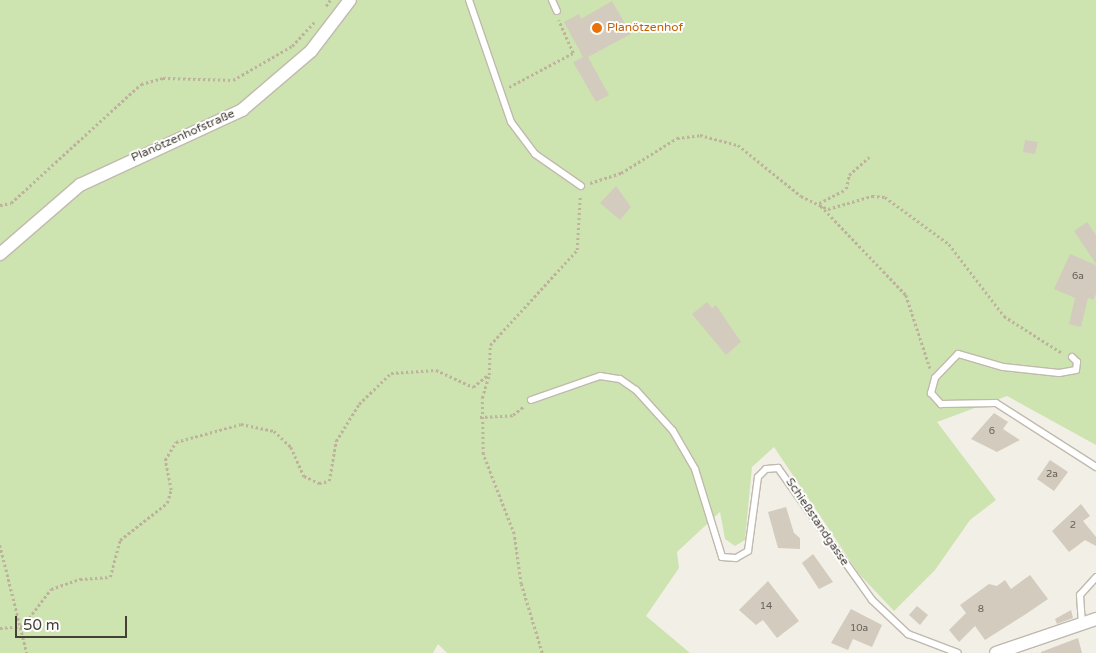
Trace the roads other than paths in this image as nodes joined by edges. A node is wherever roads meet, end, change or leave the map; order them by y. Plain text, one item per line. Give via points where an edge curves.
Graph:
1 (350, 0) edge
2 (469, 0) edge
3 (552, 0) edge
4 (557, 12) road end
5 (581, 186) road end
6 (0, 254) edge
7 (1072, 357) road end
8 (531, 400) road end
9 (1096, 467) edge
10 (1096, 577) edge
11 (1096, 619) edge
12 (1082, 624) junction
13 (958, 653) edge
14 (996, 653) edge

1 - 6 street, Planötzenhofstraße via 311,51 242,110 80,185
2 - 5 lane via 511,122 535,154
3 - 4 lane
7 - 9 lane via 1077,368 1067,373 1003,367 958,354 935,378 931,393 936,403 996,403
8 - 13 lane, Schießstandgasse via 600,376 620,379 636,390 673,431 695,469 722,557 736,558 748,550 757,481 766,469 778,468 872,600 908,634
10 - 12 lane via 1080,594
11 - 12 street
12 - 14 street

